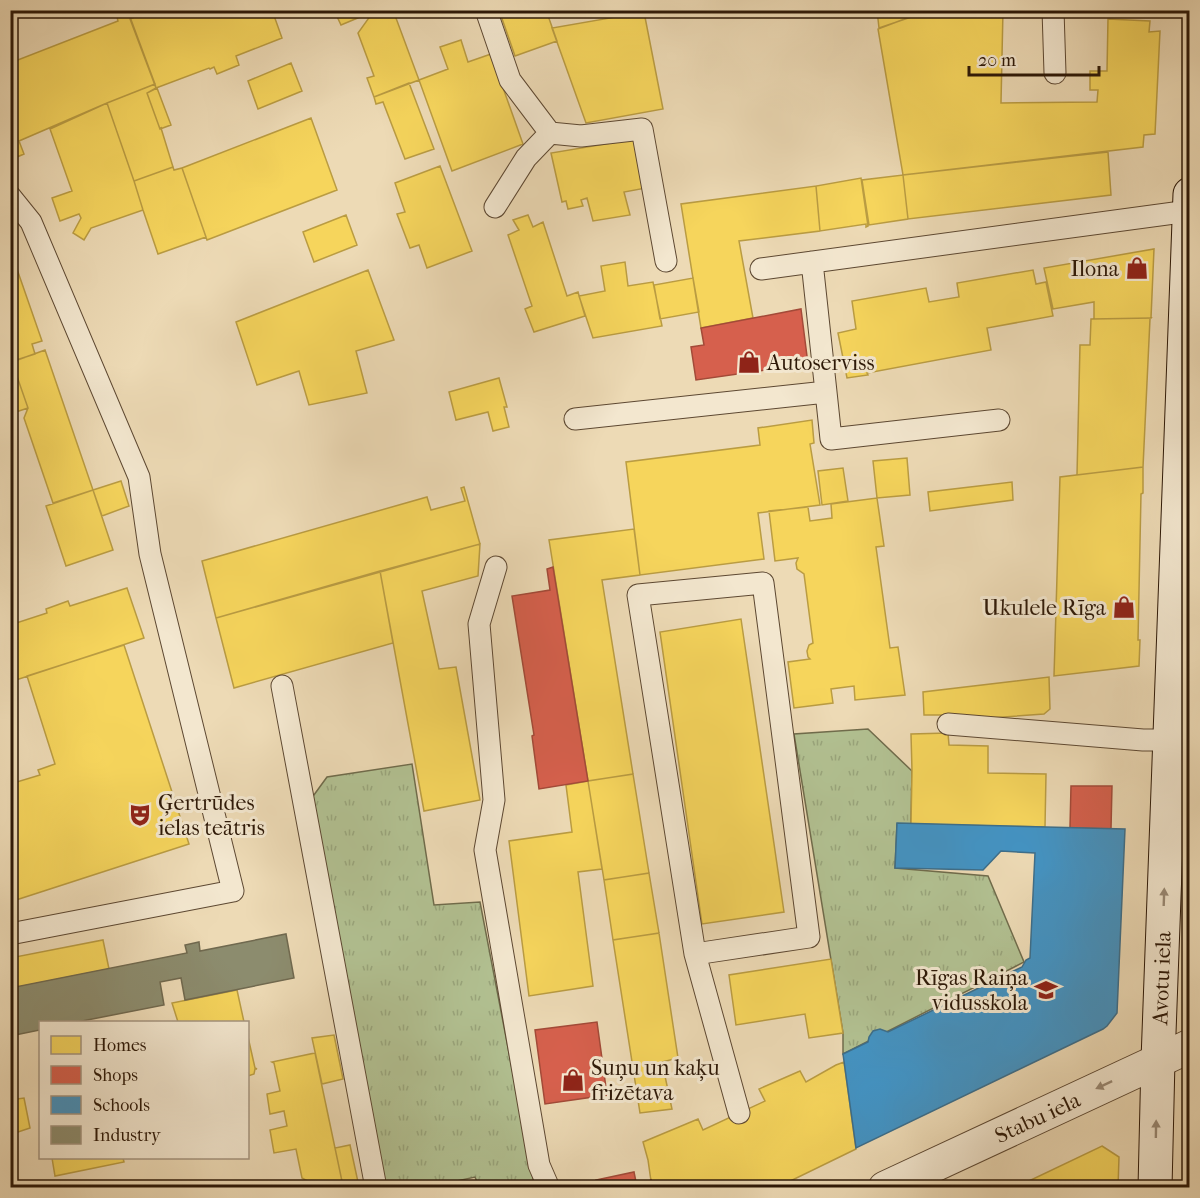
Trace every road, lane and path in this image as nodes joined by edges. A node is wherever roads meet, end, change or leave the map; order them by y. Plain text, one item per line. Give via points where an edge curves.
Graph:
1 (486, 10) edge
2 (1053, 10) edge
3 (1054, 73) dead end
4 (550, 133) junction
5 (1190, 194) edge
6 (10, 196) edge
7 (495, 207) dead end
8 (1189, 211) edge
9 (666, 261) dead end
10 (812, 262) junction
11 (761, 269) dead end
12 (1188, 311) edge
13 (826, 392) junction
14 (574, 419) dead end
15 (999, 420) dead end
16 (496, 567) dead end
17 (1183, 574) edge
18 (282, 686) dead end
19 (948, 724) dead end
20 (1176, 759) edge
21 (10, 934) edge
22 (695, 954) junction
23 (1190, 1046) edge
24 (1158, 1060) junction
25 (739, 1113) dead end
26 (376, 1188) edge
27 (549, 1188) edge
28 (885, 1188) edge
29 (1155, 1188) edge

1 - 4 lane via 510,80
2 - 3 lane
4 - 7 lane via 526,158
4 - 9 lane via 581,136 642,129
5 - 8 street, Avotu iela
6 - 21 lane via 31,222 139,477 150,554 233,891
8 - 10 lane
8 - 12 street, Avotu iela
10 - 11 lane
10 - 13 lane
12 - 17 street, Avotu iela
13 - 14 lane
13 - 15 lane via 831,439
16 - 27 lane via 479,624 494,800 485,850 539,1165
17 - 20 street, Avotu iela
18 - 26 lane
19 - 20 lane via 1143,740
24 -> 20 street, Avotu iela
22 - 22 lane via 638,595 763,583 809,937
22 - 25 lane
23 - 24 street, Stabu iela
24 -> 28 street, Stabu iela
29 -> 24 street, Avotu iela

